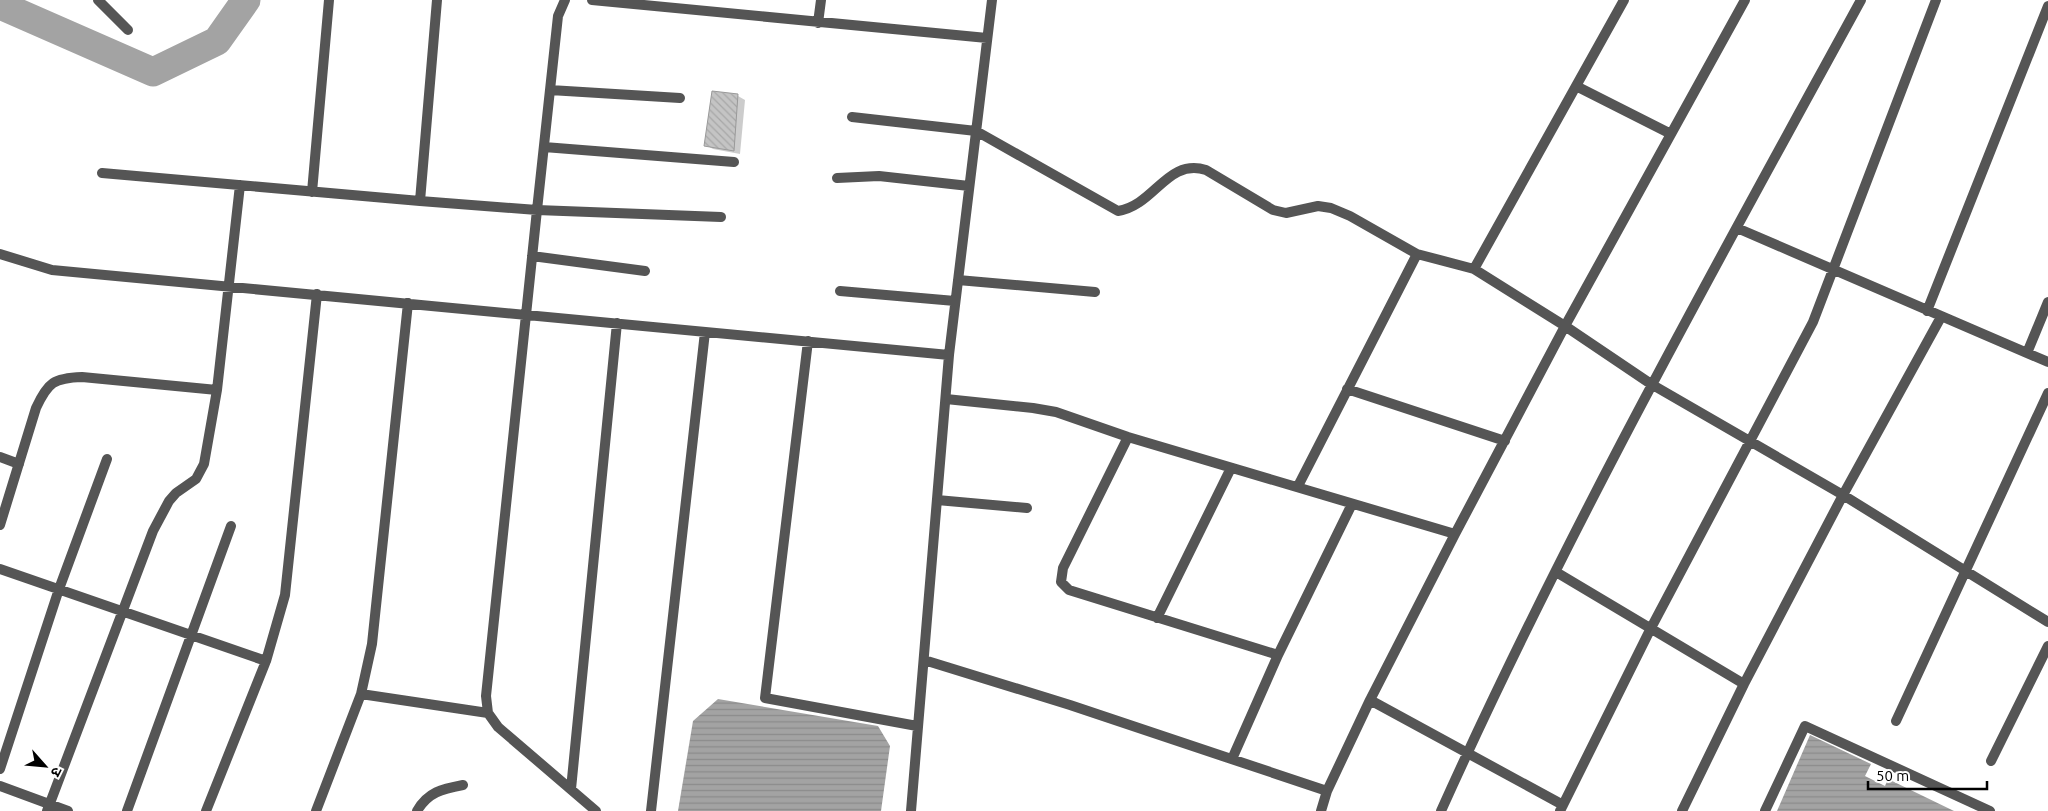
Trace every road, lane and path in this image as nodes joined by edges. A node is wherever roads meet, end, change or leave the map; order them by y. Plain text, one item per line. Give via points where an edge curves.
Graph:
1 (98, 0) edge
2 (328, 0) edge
3 (437, 0) edge
4 (565, 0) edge
5 (592, 0) edge
6 (821, 0) edge
7 (992, 0) edge
8 (1624, 0) edge
9 (1745, 0) edge
10 (1861, 0) edge
11 (1936, 0) edge
12 (2048, 6) edge
13 (818, 23) junction
14 (128, 30) dead end
15 (987, 38) junction
16 (1576, 86) junction
17 (550, 90) junction
18 (680, 98) dead end
19 (852, 118) dead end
20 (976, 131) junction
21 (1671, 134) junction
22 (544, 147) junction
23 (734, 162) dead end
24 (102, 173) dead end
25 (837, 178) dead end
26 (240, 185) junction
27 (969, 186) junction
28 (312, 192) junction
29 (420, 201) junction
30 (537, 210) junction
31 (721, 217) dead end
32 (1737, 228) junction
33 (0, 254) edge
34 (1417, 254) junction
35 (532, 256) junction
36 (1474, 269) junction
37 (645, 271) dead end
38 (1834, 272) junction
39 (958, 280) junction
40 (230, 285) junction
41 (840, 291) dead end
42 (1095, 292) dead end
43 (316, 294) junction
44 (955, 301) junction
45 (2048, 302) edge
46 (408, 303) junction
47 (1927, 311) junction
48 (526, 314) junction
49 (1941, 317) junction
50 (617, 323) junction
51 (1565, 326) junction
52 (705, 332) junction
53 (808, 342) junction
54 (2027, 353) junction
55 (949, 355) junction
56 (2048, 362) edge
57 (1651, 384) junction
58 (1347, 389) junction
59 (217, 390) junction
60 (2048, 393) edge
61 (946, 399) junction
62 (1128, 437) junction
63 (1750, 440) junction
64 (1505, 441) junction
65 (0, 457) edge
66 (107, 460) dead end
67 (19, 464) junction
68 (1231, 468) junction
69 (1298, 486) junction
70 (1843, 495) junction
71 (937, 500) junction
72 (1352, 504) junction
73 (1027, 508) dead end
74 (0, 526) edge
75 (231, 526) dead end
76 (1455, 534) junction
77 (0, 569) edge
78 (1556, 572) junction
79 (1965, 572) junction
80 (59, 589) junction
81 (123, 611) junction
82 (1157, 618) junction
83 (2048, 622) edge
84 (1651, 628) junction
85 (191, 635) junction
86 (2048, 646) edge
87 (1278, 655) junction
88 (924, 660) junction
89 (266, 661) junction
90 (1744, 684) junction
91 (361, 694) junction
92 (1370, 700) junction
93 (488, 713) junction
94 (1896, 721) dead end
95 (917, 726) junction
96 (1467, 754) junction
97 (1232, 759) junction
98 (1991, 761) dead end
99 (0, 769) edge
100 (463, 785) dead end
101 (0, 786) edge
102 (570, 789) junction
103 (1327, 791) junction
104 (49, 808) edge
105 (1561, 808) edge
106 (68, 811) edge
107 (127, 811) edge
108 (206, 811) edge
109 (316, 811) edge
110 (418, 811) edge
111 (596, 811) edge
112 (651, 811) edge
113 (911, 811) edge
114 (1321, 811) edge
115 (1441, 811) edge
116 (1682, 811) edge
117 (1765, 811) edge
118 (1990, 811) edge

1 - 14 street
2 - 28 street
3 - 29 street
4 - 17 street via 558,16
5 - 13 street
6 - 13 street
7 - 15 street
8 - 16 street
9 - 21 street
10 - 32 street
11 - 38 street
12 - 47 street
13 - 15 street
15 - 20 street
16 - 21 street
16 - 36 street
17 - 18 street
17 - 22 street
19 - 20 street
20 - 27 street
20 - 34 street via 1118,211 1144,201 1169,176 1194,166 1273,210 1286,213 1318,206 1331,208
21 - 51 street
22 - 23 street
22 - 30 street
24 - 26 street
25 - 27 street via 879,176
26 - 28 street
26 - 40 street
27 - 39 street
28 - 29 street
29 - 30 street
30 - 31 street
30 - 35 street
32 - 38 street
32 - 57 street
33 - 40 street via 52,270
34 - 36 street
34 - 58 street
35 - 37 street
35 - 48 street
36 - 51 street
38 - 47 street
38 - 63 street via 1803,342
39 - 42 street
39 - 44 street
40 - 43 street
40 - 59 street
41 - 44 street
43 - 46 street
43 - 89 street via 285,594
44 - 55 street
45 - 54 street
46 - 48 street
46 - 91 street via 372,644
47 - 49 street
48 - 50 street
48 - 93 street via 486,696
49 - 54 street
49 - 70 street
50 - 52 street
50 - 102 street
51 - 57 street
51 - 64 street
52 - 53 street
52 - 112 street
53 - 55 street
53 - 95 street via 765,698
54 - 56 street
55 - 61 street
57 - 63 street
57 - 78 street
58 - 64 street
58 - 69 street
59 - 67 street via 82,376 64,377 52,382 43,393
59 - 81 street via 201,472 176,493 162,513
60 - 79 street
61 - 62 street via 1056,412
61 - 71 street
62 - 68 street
62 - 82 street via 1063,568 1060,582 1069,590
63 - 70 street
63 - 84 street
64 - 76 street
65 - 67 street
66 - 80 street
67 - 74 street
68 - 69 street
68 - 82 street
69 - 72 street
70 - 79 street
70 - 90 street
71 - 73 street
71 - 88 street
72 - 76 street
72 - 87 street
75 - 85 street
76 - 92 street
77 - 80 street
78 - 84 street
78 - 96 street
79 - 83 street
79 - 94 street
80 - 81 street
80 - 99 street
81 - 85 street
81 - 104 street
82 - 87 street
84 - 90 street
84 - 105 street
85 - 89 street
85 - 107 street
86 - 98 street
87 - 97 street
88 - 95 street
88 - 97 street
89 - 108 street
90 - 116 street
91 - 93 street
91 - 109 street
92 - 96 street
92 - 103 street
93 - 102 street via 498,727
95 - 113 street
96 - 105 street
96 - 115 street
97 - 103 street
100 - 110 street via 428,796
101 - 104 street
102 - 111 street
103 - 114 street
104 - 106 street
117 - 118 street via 1805,726

